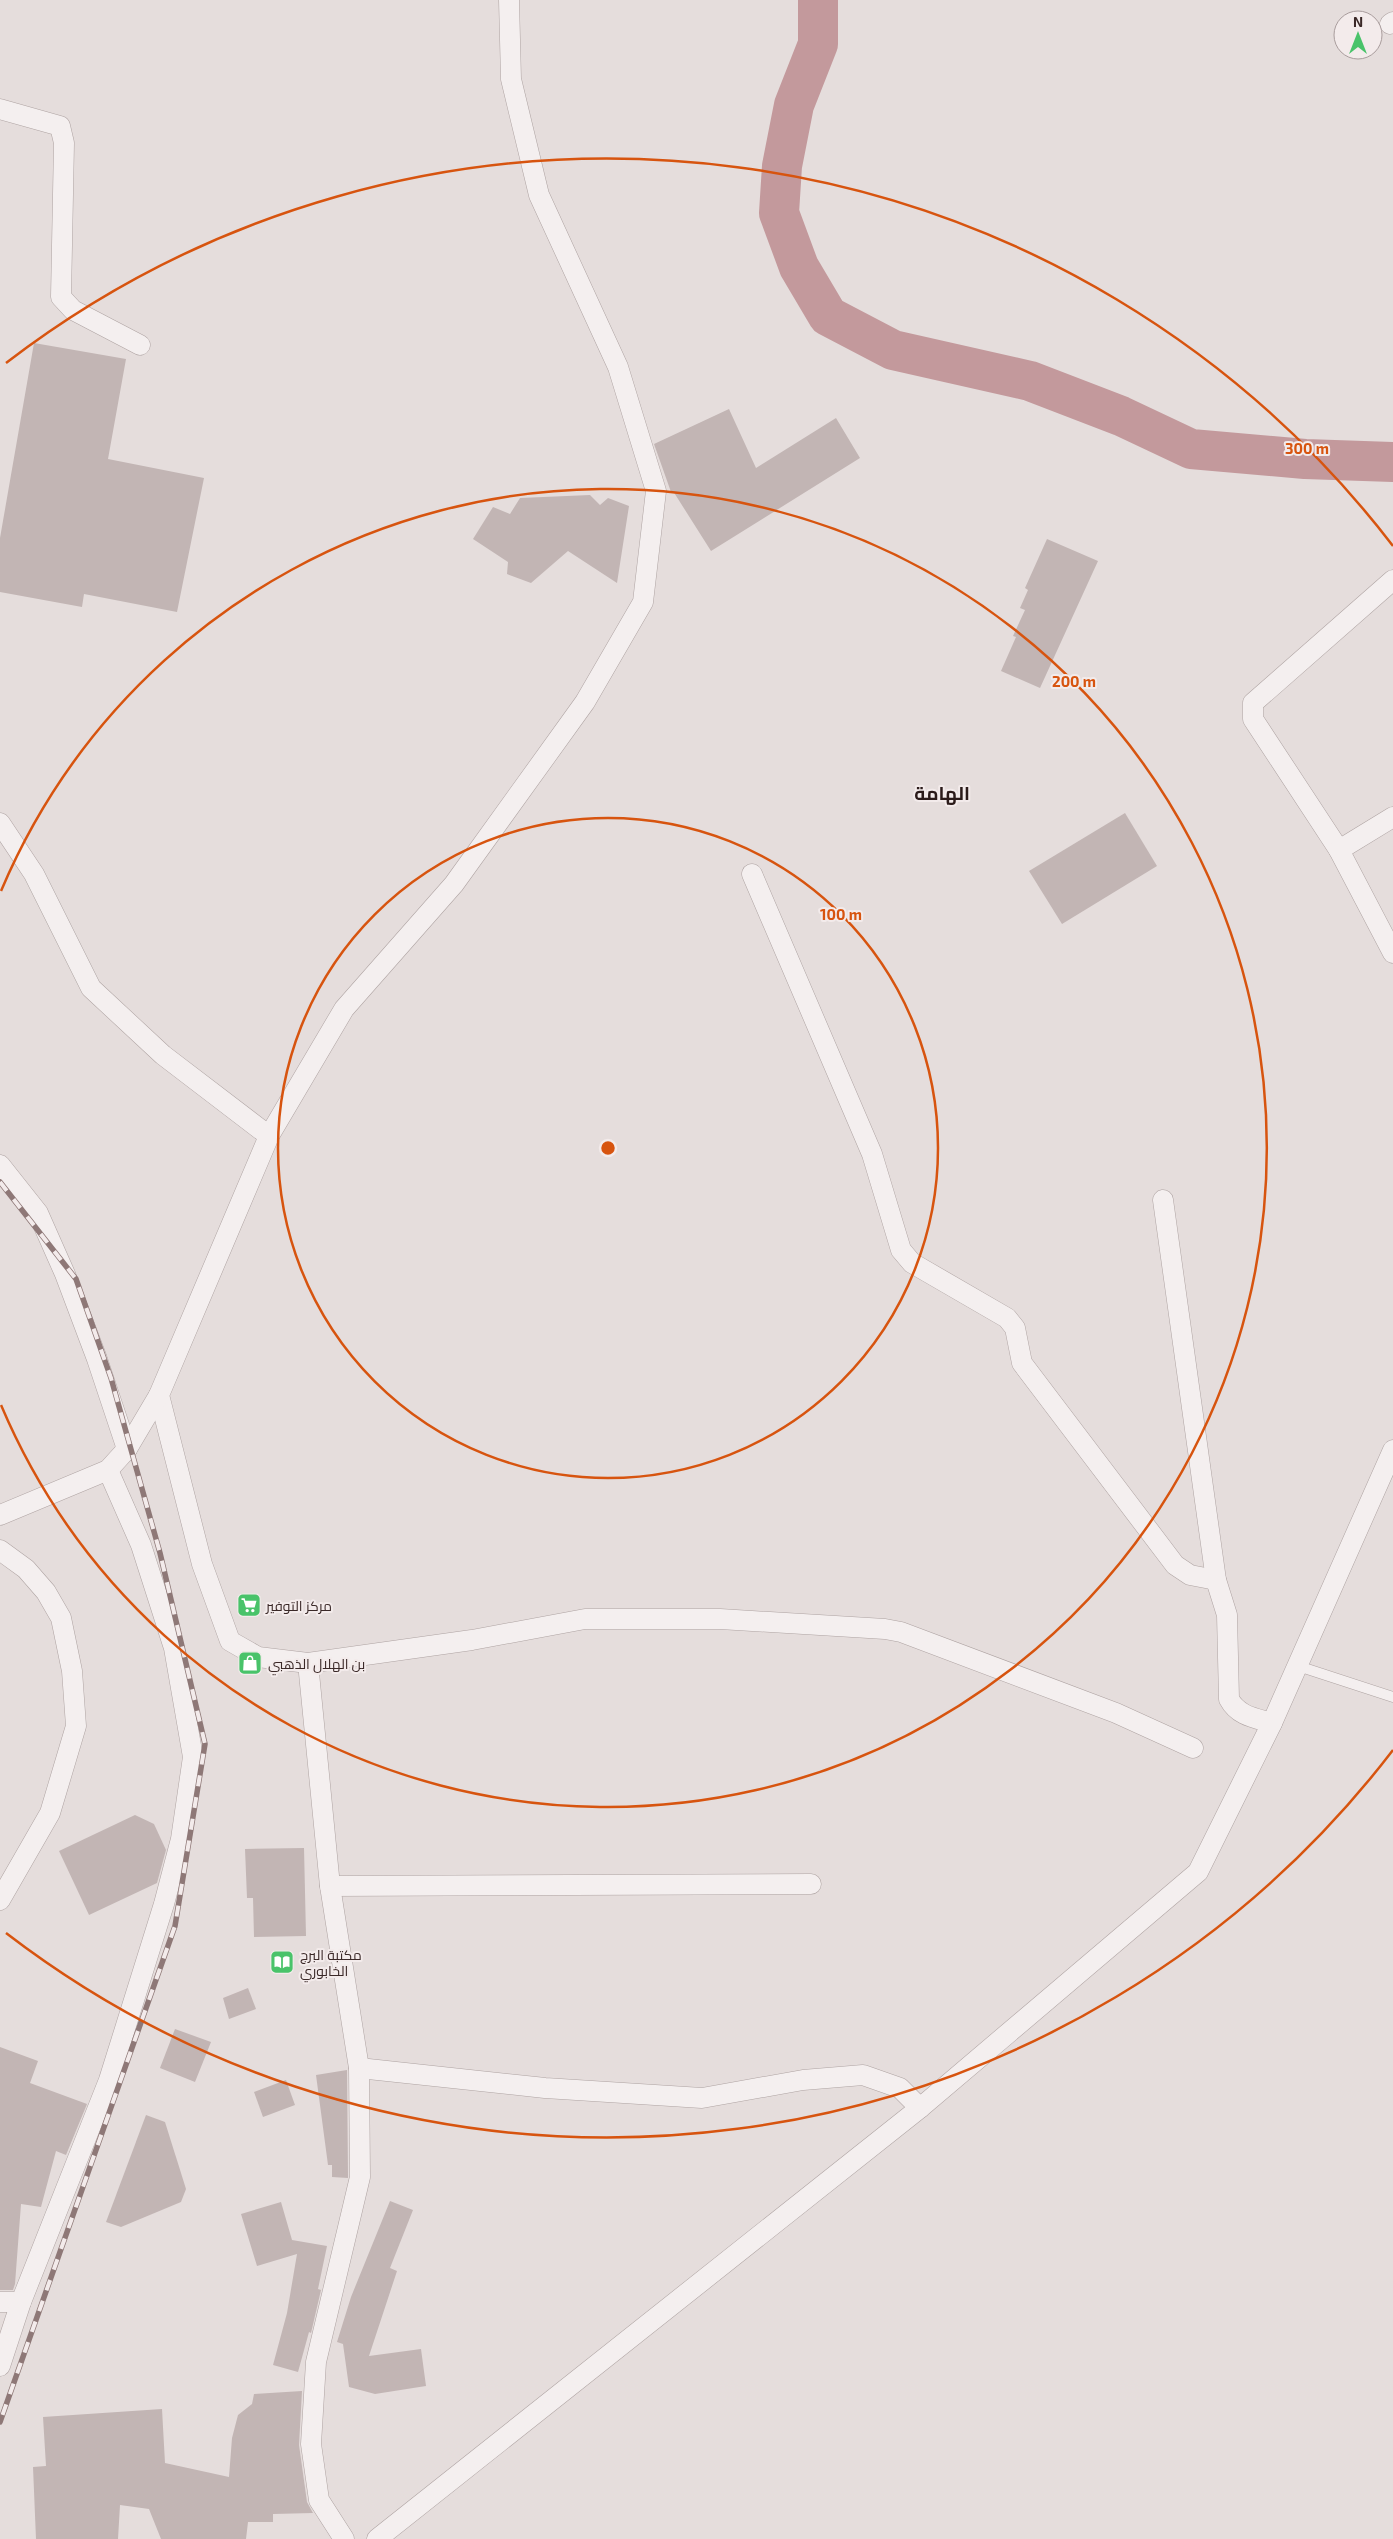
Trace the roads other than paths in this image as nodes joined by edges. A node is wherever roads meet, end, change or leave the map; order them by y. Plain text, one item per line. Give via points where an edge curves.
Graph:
1 (509, 0) edge
2 (0, 109) edge
3 (140, 345) dead end
4 (1393, 580) edge
5 (1393, 816) edge
6 (0, 823) edge
7 (1339, 850) junction
8 (752, 874) dead end
9 (1393, 953) edge
10 (269, 1136) junction
11 (0, 1165) edge
12 (1163, 1200) dead end
13 (159, 1395) junction
14 (127, 1449) junction
15 (1393, 1450) edge
16 (108, 1470) junction
17 (0, 1514) edge
18 (0, 1550) edge
19 (1216, 1580) junction
20 (308, 1663) junction
21 (1298, 1666) junction
22 (1393, 1697) edge
23 (1272, 1723) junction
24 (1192, 1748) dead end
25 (811, 1884) dead end
26 (330, 1886) junction
27 (0, 1900) edge
28 (359, 2068) junction
29 (920, 2108) junction
30 (0, 2302) edge
31 (21, 2302) junction
32 (0, 2366) edge
33 (344, 2539) edge
34 (377, 2539) edge

1 - 10 street via 511,79 539,195 618,367 656,491 643,602 585,702 454,884 344,1009
2 - 3 street via 60,126 64,143 61,298 73,310
4 - 7 street via 1252,703 1253,719
5 - 7 street
6 - 10 street via 34,874 91,988 163,1055
7 - 9 street
8 - 19 street via 872,1154 901,1250 912,1263 1007,1318 1015,1328 1022,1363 1175,1565 1190,1575
10 - 13 street
11 - 14 street via 38,1213 65,1274
12 - 19 street
13 - 14 street
13 - 20 street via 202,1564 230,1642 258,1657
14 - 16 street
15 - 21 street
16 - 17 street
16 - 31 street via 141,1544 174,1648 193,1757 180,1838 166,1894 109,2080
18 - 27 street via 26,1569 62,1618 72,1671 76,1726 50,1813
19 - 23 street via 1227,1615 1229,1699 1233,1707 1245,1716
20 - 24 street via 472,1640 585,1619 720,1619 886,1629 1116,1714
20 - 26 street
21 - 22 lane
21 - 23 street
23 - 29 street via 1198,1872
25 - 26 street
26 - 28 street
28 - 29 street via 545,2088 702,2098 804,2080 862,2075 900,2088
28 - 33 street via 360,2177 316,2362 311,2444 319,2500
29 - 34 street
30 - 31 street
31 - 32 street

